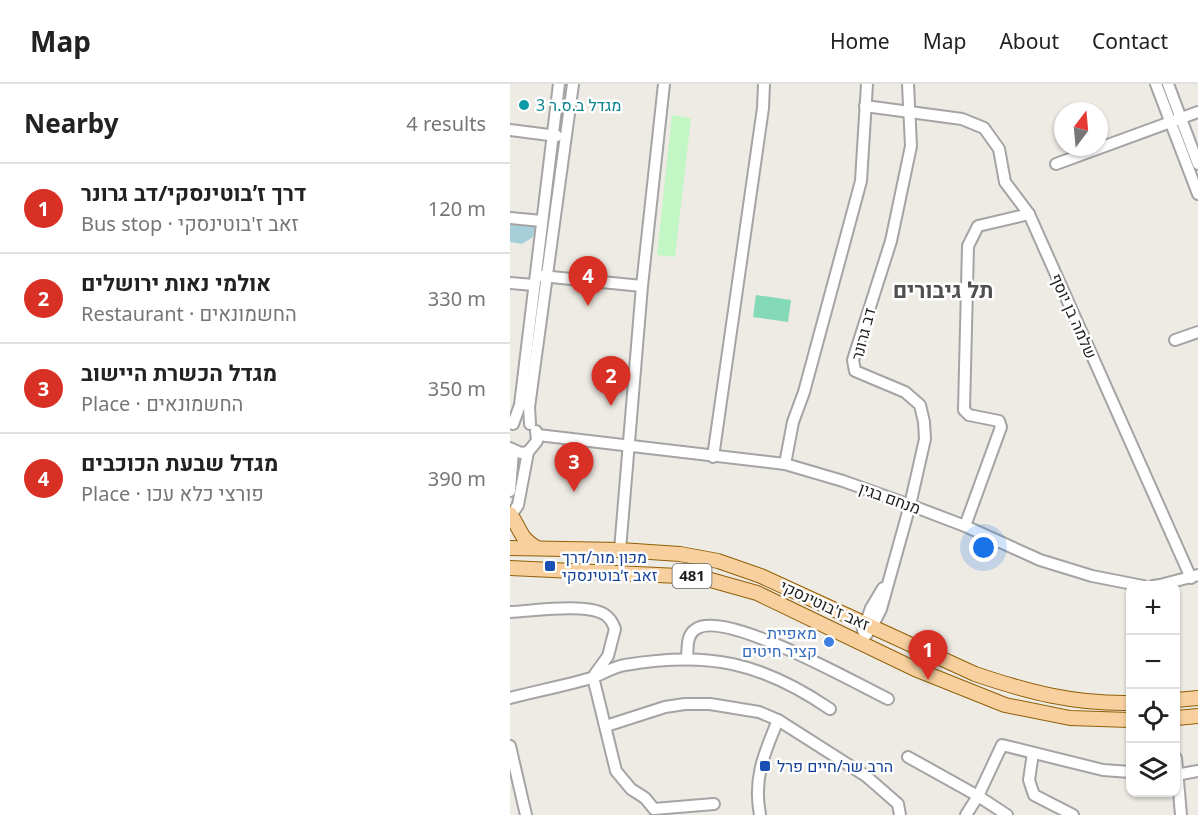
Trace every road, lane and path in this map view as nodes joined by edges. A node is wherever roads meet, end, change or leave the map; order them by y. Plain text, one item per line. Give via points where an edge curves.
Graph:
1 (559, 84) edge
2 (573, 84) edge
3 (664, 84) edge
4 (764, 84) edge
5 (867, 84) edge
6 (908, 84) edge
7 (1156, 84) edge
8 (1168, 84) edge
9 (865, 106) junction
10 (909, 112) junction
11 (1198, 112) edge
12 (1176, 122) junction
13 (510, 130) edge
14 (552, 135) junction
15 (566, 137) junction
16 (1056, 164) dead end
17 (1198, 164) edge
18 (1198, 194) edge
19 (1029, 214) junction
20 (510, 218) edge
21 (542, 222) junction
22 (547, 276) junction
23 (534, 280) junction
24 (510, 282) edge
25 (642, 286) junction
26 (1198, 332) edge
27 (1175, 340) dead end
28 (530, 424) junction
29 (512, 425) edge
30 (537, 435) junction
31 (629, 447) junction
32 (512, 449) edge
33 (528, 452) junction
34 (713, 457) junction
35 (785, 464) junction
36 (510, 491) edge
37 (910, 505) junction
38 (511, 516) edge
39 (965, 526) junction
40 (510, 548) edge
41 (537, 548) junction
42 (620, 550) junction
43 (510, 568) edge
44 (1195, 577) edge
45 (1174, 581) edge
46 (1126, 582) edge
47 (510, 612) edge
48 (868, 625) junction
49 (860, 643) junction
50 (687, 658) junction
51 (593, 677) junction
52 (510, 698) edge
53 (1198, 698) edge
54 (888, 699) dead end
55 (1180, 700) edge
56 (1126, 702) edge
57 (830, 709) dead end
58 (1198, 716) edge
59 (1180, 718) edge
60 (778, 720) junction
61 (1126, 720) edge
62 (606, 726) junction
63 (510, 746) edge
64 (1033, 753) junction
65 (908, 757) dead end
66 (512, 759) edge
67 (1198, 771) edge
68 (1126, 772) edge
69 (1180, 774) edge
70 (978, 796) junction
71 (1179, 797) edge
72 (714, 804) dead end
73 (652, 812) edge
74 (526, 815) edge
75 (760, 815) edge
76 (900, 815) edge
77 (966, 815) edge
78 (1007, 815) edge
79 (1073, 815) edge
80 (1181, 815) edge

1 - 14 street
2 - 15 street
3 - 25 street
4 - 34 street
5 - 9 street
6 - 10 street, דב גרונר
7 - 12 street
8 - 12 street
9 - 10 street, שלמה בן יוסף
9 - 35 street via 861,181 793,422
10 - 19 street, שלמה בן יוסף via 962,119 984,128 999,149 1005,182
10 - 37 street, דב גרונר via 911,146 891,241 853,360 855,371 905,392 920,405 925,439
11 - 12 street
12 - 16 street
12 - 17 street
12 - 18 street
13 - 14 street
14 - 15 street
14 - 21 street
15 - 22 street
19 - 39 street via 978,226 968,246 963,410 969,416 999,421 1001,427
19 - 44 street, שלמה בן יוסף
20 - 21 street
21 - 23 street
22 - 23 street
22 - 25 street
22 - 28 street
23 - 24 street
23 - 29 street via 520,405
25 - 31 street
26 - 27 street
28 - 29 street via 520,421
28 - 30 street
30 - 31 street, מנחם בגין
30 - 33 street via 536,445
31 - 34 street, מנחם בגין
31 - 42 street
32 - 33 street
32 - 36 street
33 - 38 street via 518,505
34 - 35 street, מנחם בגין
35 - 37 street, מנחם בגין
37 - 39 street, מנחם בגין
37 - 48 street, דב גרונר via 881,609
38 - 41 main road via 523,537
39 - 46 street, מנחם בגין via 1040,560
40 - 41 main road, זאב ז'בוטינסקי / 481
41 - 42 main road, זאב ז'בוטינסקי / 481
42 - 48 main road, זאב ז'בוטינסקי / 481 via 718,561 761,576
43 - 49 main road, זאב ז'בוטינסקי / 481 via 700,577 757,593
44 - 45 street
47 - 51 street via 579,609 593,610 608,618 615,629 612,645
48 - 49 street, דב גרונר
48 - 56 main road, זאב ז'בוטינסקי / 481 via 1011,687 1072,700
49 - 61 main road, זאב ז'בוטינסקי / 481 via 1005,705 1070,718
50 - 51 street via 624,665
50 - 54 street via 688,639 698,627 731,627 785,648
50 - 57 street via 762,671
51 - 52 street
51 - 62 street
53 - 55 main road
58 - 59 main road
60 - 62 street via 741,708 685,704
60 - 75 street via 757,781
60 - 76 street via 866,776 898,804
62 - 73 street via 616,771 645,798
63 - 66 street
64 - 68 street
64 - 70 street via 1002,745
64 - 79 street via 1029,780 1034,795
65 - 70 street
66 - 74 street
67 - 69 street
70 - 77 street
70 - 78 street
71 - 80 street
72 - 73 street

